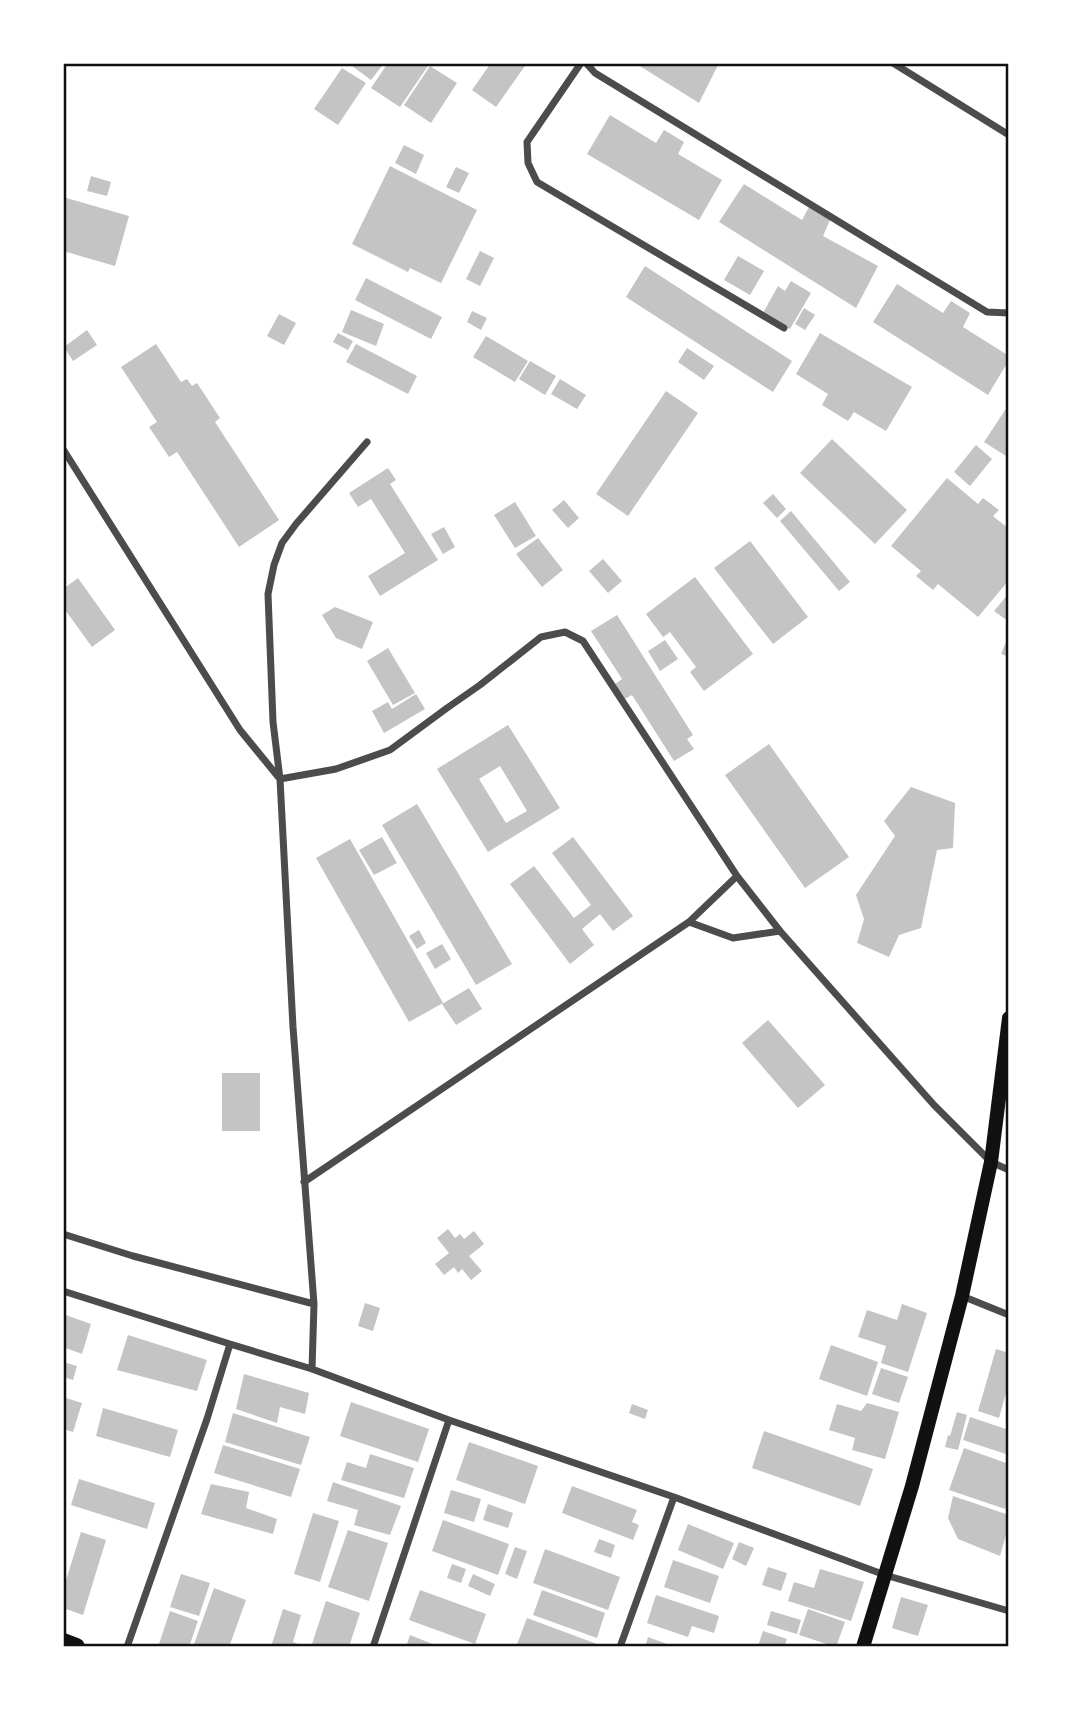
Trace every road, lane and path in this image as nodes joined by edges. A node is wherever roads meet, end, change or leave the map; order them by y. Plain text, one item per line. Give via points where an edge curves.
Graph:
1 (584, 63) edge
2 (893, 63) edge
3 (1009, 135) edge
4 (1009, 313) edge
5 (784, 328) dead end
6 (367, 442) dead end
7 (63, 449) edge
8 (280, 779) junction
9 (737, 876) junction
10 (690, 922) junction
11 (780, 931) junction
12 (1009, 1018) edge
13 (991, 1162) junction
14 (1009, 1170) edge
15 (304, 1182) junction
16 (63, 1234) edge
17 (63, 1291) edge
18 (962, 1296) junction
19 (314, 1304) junction
20 (1009, 1315) edge
21 (230, 1344) junction
22 (312, 1368) junction
23 (449, 1420) junction
24 (674, 1497) junction
25 (885, 1575) junction
26 (1009, 1611) edge
27 (63, 1643) edge
28 (76, 1647) edge
29 (127, 1647) edge
30 (373, 1647) edge
31 (620, 1647) edge
32 (863, 1647) edge

1 - 4 street via 988,312
1 - 5 street via 527,142 528,163 537,182
2 - 3 street
6 - 8 street via 296,524 274,565 268,594
7 - 8 street via 240,730
8 - 9 street via 336,769 390,750 541,637 565,632 583,641
8 - 15 street
9 - 10 street
9 - 11 street
10 - 11 street via 733,939
10 - 15 street
11 - 13 street via 934,1105
12 - 13 main road
13 - 14 street
13 - 18 main road
15 - 19 street
16 - 19 street
17 - 21 street
18 - 20 street
18 - 25 main road
19 - 22 street
21 - 22 street
21 - 29 street
22 - 23 street
23 - 24 street
23 - 30 street
24 - 25 street
24 - 31 street
25 - 26 street
25 - 32 main road
27 - 28 main road

